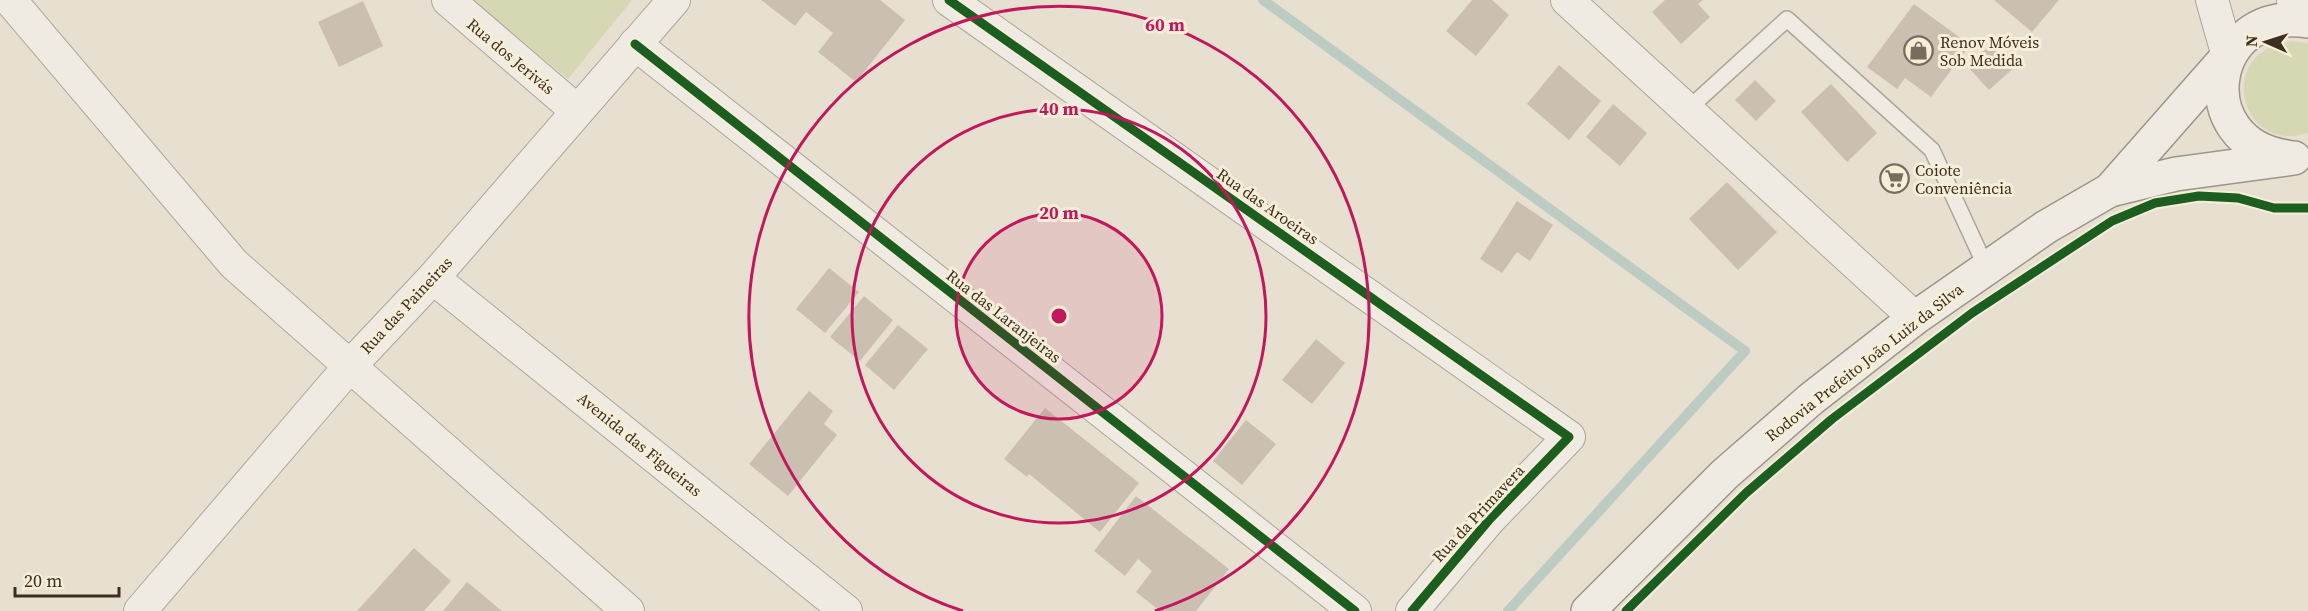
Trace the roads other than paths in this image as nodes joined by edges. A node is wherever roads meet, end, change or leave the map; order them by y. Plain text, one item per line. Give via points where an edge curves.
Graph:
1 (10, 0) edge
2 (448, 0) edge
3 (674, 0) edge
4 (949, 0) edge
5 (1567, 0) edge
6 (2212, 0) edge
7 (2293, 0) edge
8 (2308, 19) edge
9 (635, 44) junction
10 (2228, 56) junction
11 (576, 110) junction
12 (1687, 110) junction
13 (2301, 156) edge
14 (2110, 189) junction
15 (1986, 267) junction
16 (433, 278) junction
17 (1915, 318) junction
18 (349, 367) junction
19 (1569, 437) joint
20 (140, 611) edge
21 (628, 611) edge
22 (846, 611) edge
23 (1354, 611) edge
24 (1412, 611) edge
25 (1588, 611) edge

1 - 18 street via 234,264
2 - 11 street, Rua dos Jerivás
3 - 9 street, Rua das Paineiras
4 - 19 street, Rua das Aroeiras
5 - 12 street
6 - 10 street
7 - 8 street
8 - 10 main road, Rodovia Prefeito João Luiz da Silva via 2273,20 2255,28
9 - 11 street, Rua das Paineiras
9 - 23 street, Rua das Laranjeiras
10 - 13 main road via 2222,79 2223,103 2232,126 2248,144 2270,155
10 - 14 main road, Rodovia Prefeito João Luiz da Silva
11 - 16 street, Rua das Paineiras
12 - 15 lane via 1787,19 1932,150
12 - 17 street
13 - 14 main road, Rodovia Prefeito João Luiz da Silva via 2176,174
14 - 15 main road, Rodovia Prefeito João Luiz da Silva
15 - 17 main road, Rodovia Prefeito João Luiz da Silva
16 - 18 street, Rua das Paineiras
16 - 22 street, Avenida das Figueiras
17 - 25 main road, Rodovia Prefeito João Luiz da Silva via 1811,399 1725,474
18 - 20 street, Rua das Paineiras
18 - 21 street
19 - 24 street, Rua da Primavera via 1489,520

